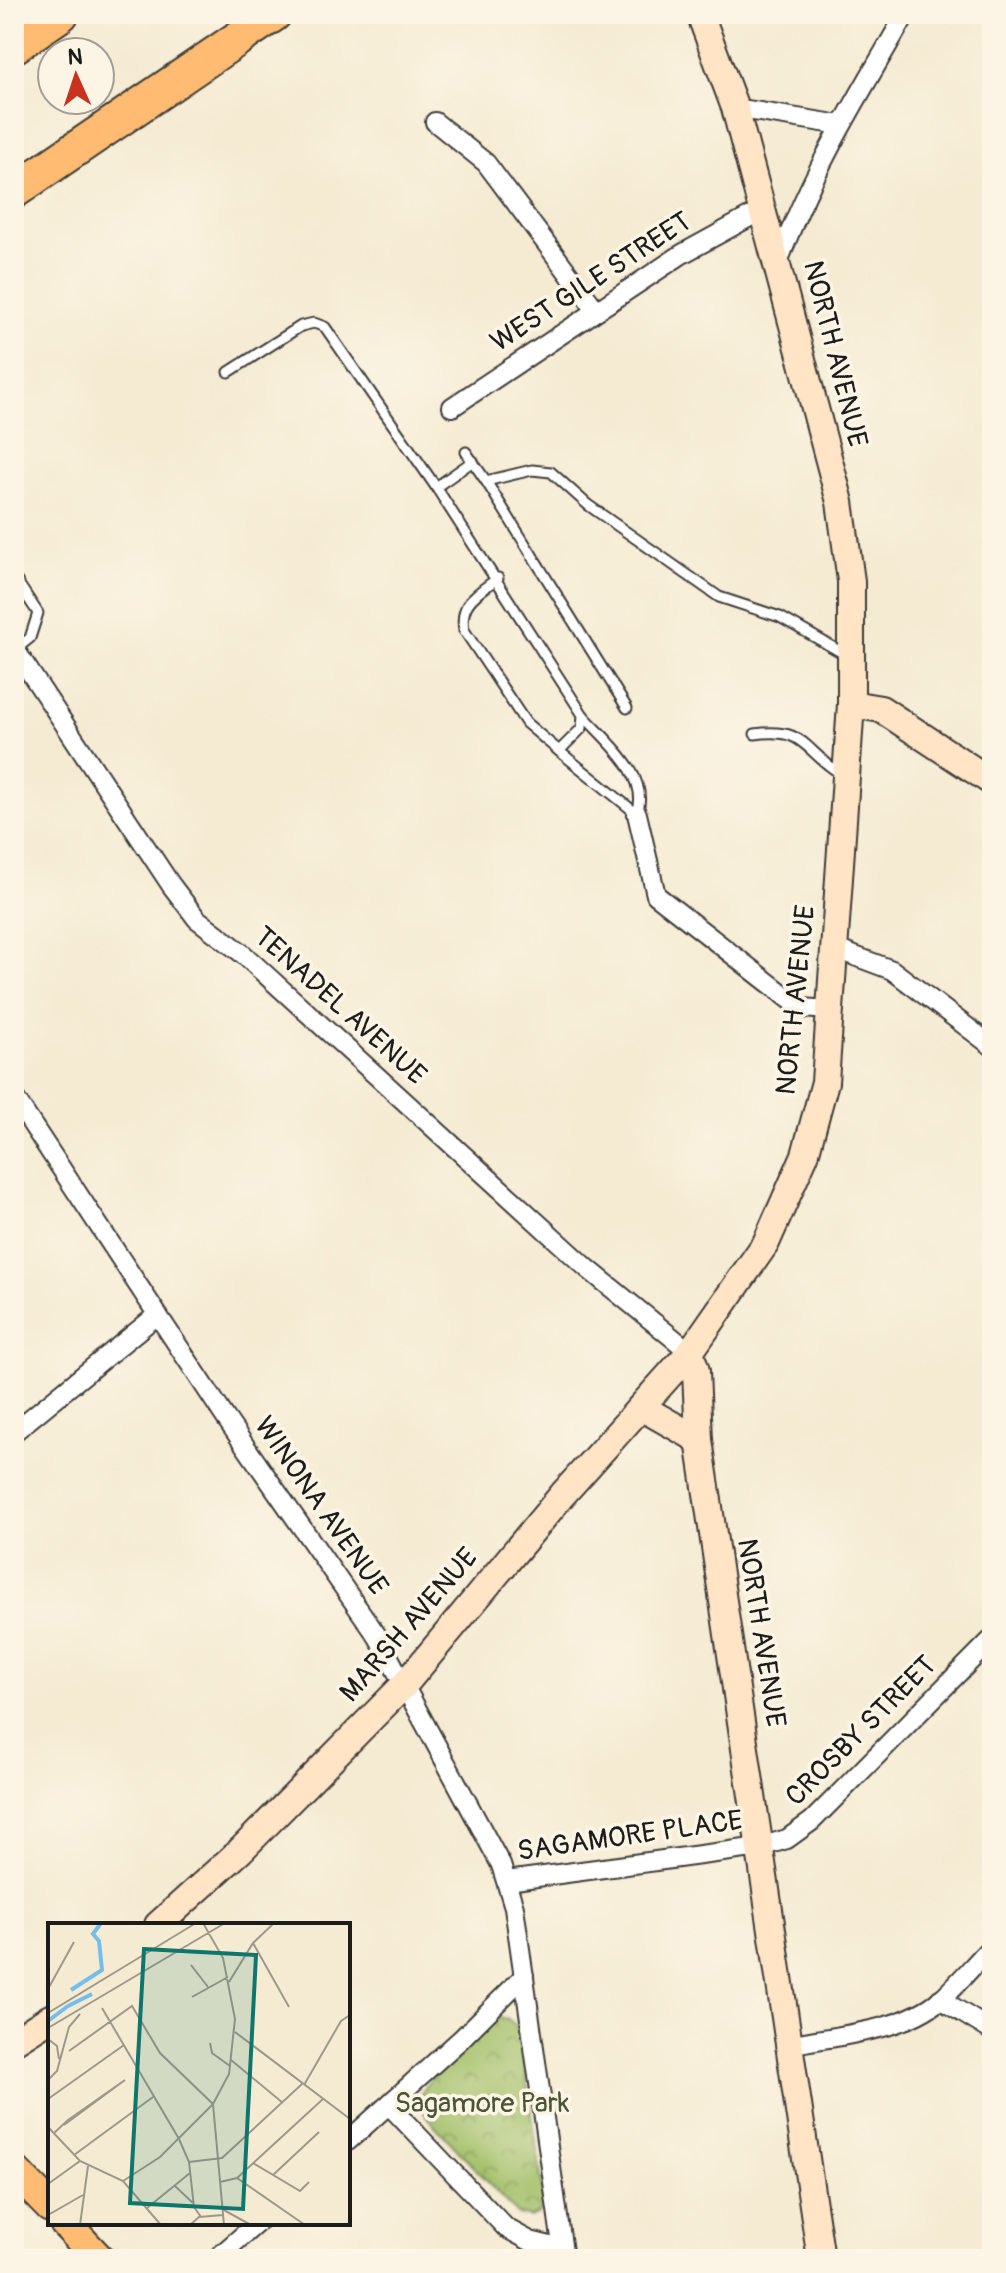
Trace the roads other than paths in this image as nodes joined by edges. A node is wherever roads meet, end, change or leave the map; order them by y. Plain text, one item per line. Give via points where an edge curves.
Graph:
1 (61, 14) edge
2 (274, 14) edge
3 (700, 14) edge
4 (906, 14) edge
5 (14, 46) edge
6 (735, 108) junction
7 (435, 122) dead end
8 (841, 125) junction
9 (14, 191) edge
10 (764, 209) junction
11 (778, 263) junction
12 (596, 310) junction
13 (229, 372) dead end
14 (452, 407) dead end
15 (486, 481) junction
16 (436, 487) junction
17 (14, 577) edge
18 (498, 578) junction
19 (15, 649) edge
20 (851, 658) junction
21 (851, 704) junction
22 (627, 708) dead end
23 (583, 715) junction
24 (755, 734) dead end
25 (559, 751) junction
26 (846, 777) junction
27 (992, 782) edge
28 (637, 814) junction
29 (836, 949) junction
30 (831, 1010) junction
31 (992, 1046) edge
32 (14, 1097) edge
33 (157, 1315) junction
34 (690, 1352) junction
35 (641, 1407) junction
36 (14, 1432) edge
37 (699, 1440) junction
38 (992, 1639) edge
39 (405, 1684) junction
40 (760, 1847) junction
41 (507, 1881) junction
42 (160, 1923) edge
43 (992, 1946) edge
44 (524, 1976) junction
45 (940, 1999) junction
46 (48, 2019) edge
47 (992, 2031) edge
48 (14, 2041) edge
49 (789, 2045) junction
50 (389, 2105) junction
51 (350, 2139) edge
52 (14, 2170) edge
53 (48, 2205) edge
54 (67, 2225) edge
55 (255, 2225) edge
56 (563, 2254) edge
57 (99, 2259) edge
58 (216, 2259) edge
59 (821, 2259) edge

1 - 5 highway
2 - 9 highway
3 - 6 main road, NORTH AVENUE
4 - 8 street
6 - 8 street
6 - 10 main road, NORTH AVENUE
7 - 12 street via 486,163
8 - 11 street
10 - 11 main road, NORTH AVENUE
10 - 12 street, WEST GILE STREET
11 - 20 main road, NORTH AVENUE via 840,502 851,581
12 - 14 street, WEST GILE STREET
13 - 16 lane via 301,326 325,327
15 - 16 lane via 470,456
15 - 20 lane via 524,471 551,472 588,505 719,597 780,617
15 - 22 lane
16 - 18 lane
17 - 19 lane via 38,613 30,638
18 - 23 lane
18 - 25 lane via 468,601 461,614 464,630 526,723
19 - 34 street, TENADEL AVENUE via 197,919 243,954 587,1268
20 - 21 main road, NORTH AVENUE
21 - 26 main road, NORTH AVENUE
21 - 27 main road via 881,709
23 - 25 lane via 582,728
23 - 28 lane via 641,788
24 - 26 lane via 797,736 819,761
25 - 28 lane
26 - 29 main road, NORTH AVENUE
28 - 30 street via 656,895 801,1008
29 - 30 main road, NORTH AVENUE
29 - 31 street via 892,970
30 - 34 main road, NORTH AVENUE via 825,1082 805,1155 766,1243
32 - 33 street, WINONA AVENUE
33 - 36 street
33 - 39 street, WINONA AVENUE
34 - 35 main road, MARSH AVENUE
34 - 37 main road, NORTH AVENUE via 696,1371
35 - 37 main road
35 - 39 main road, MARSH AVENUE
37 - 40 main road, NORTH AVENUE
38 - 40 street, CROSBY STREET via 812,1821 787,1839
39 - 41 street, WINONA AVENUE
39 - 42 main road, MARSH AVENUE via 241,1850
40 - 41 street, SAGAMORE PLACE
40 - 49 main road, NORTH AVENUE
41 - 44 street, WINONA AVENUE
43 - 45 street
44 - 50 street
44 - 56 street, WINONA AVENUE
45 - 47 street
45 - 49 street via 891,2023
46 - 48 main road
49 - 59 main road, NORTH AVENUE
50 - 51 street
50 - 56 street via 506,2228
52 - 53 main road
54 - 57 main road
55 - 58 street

